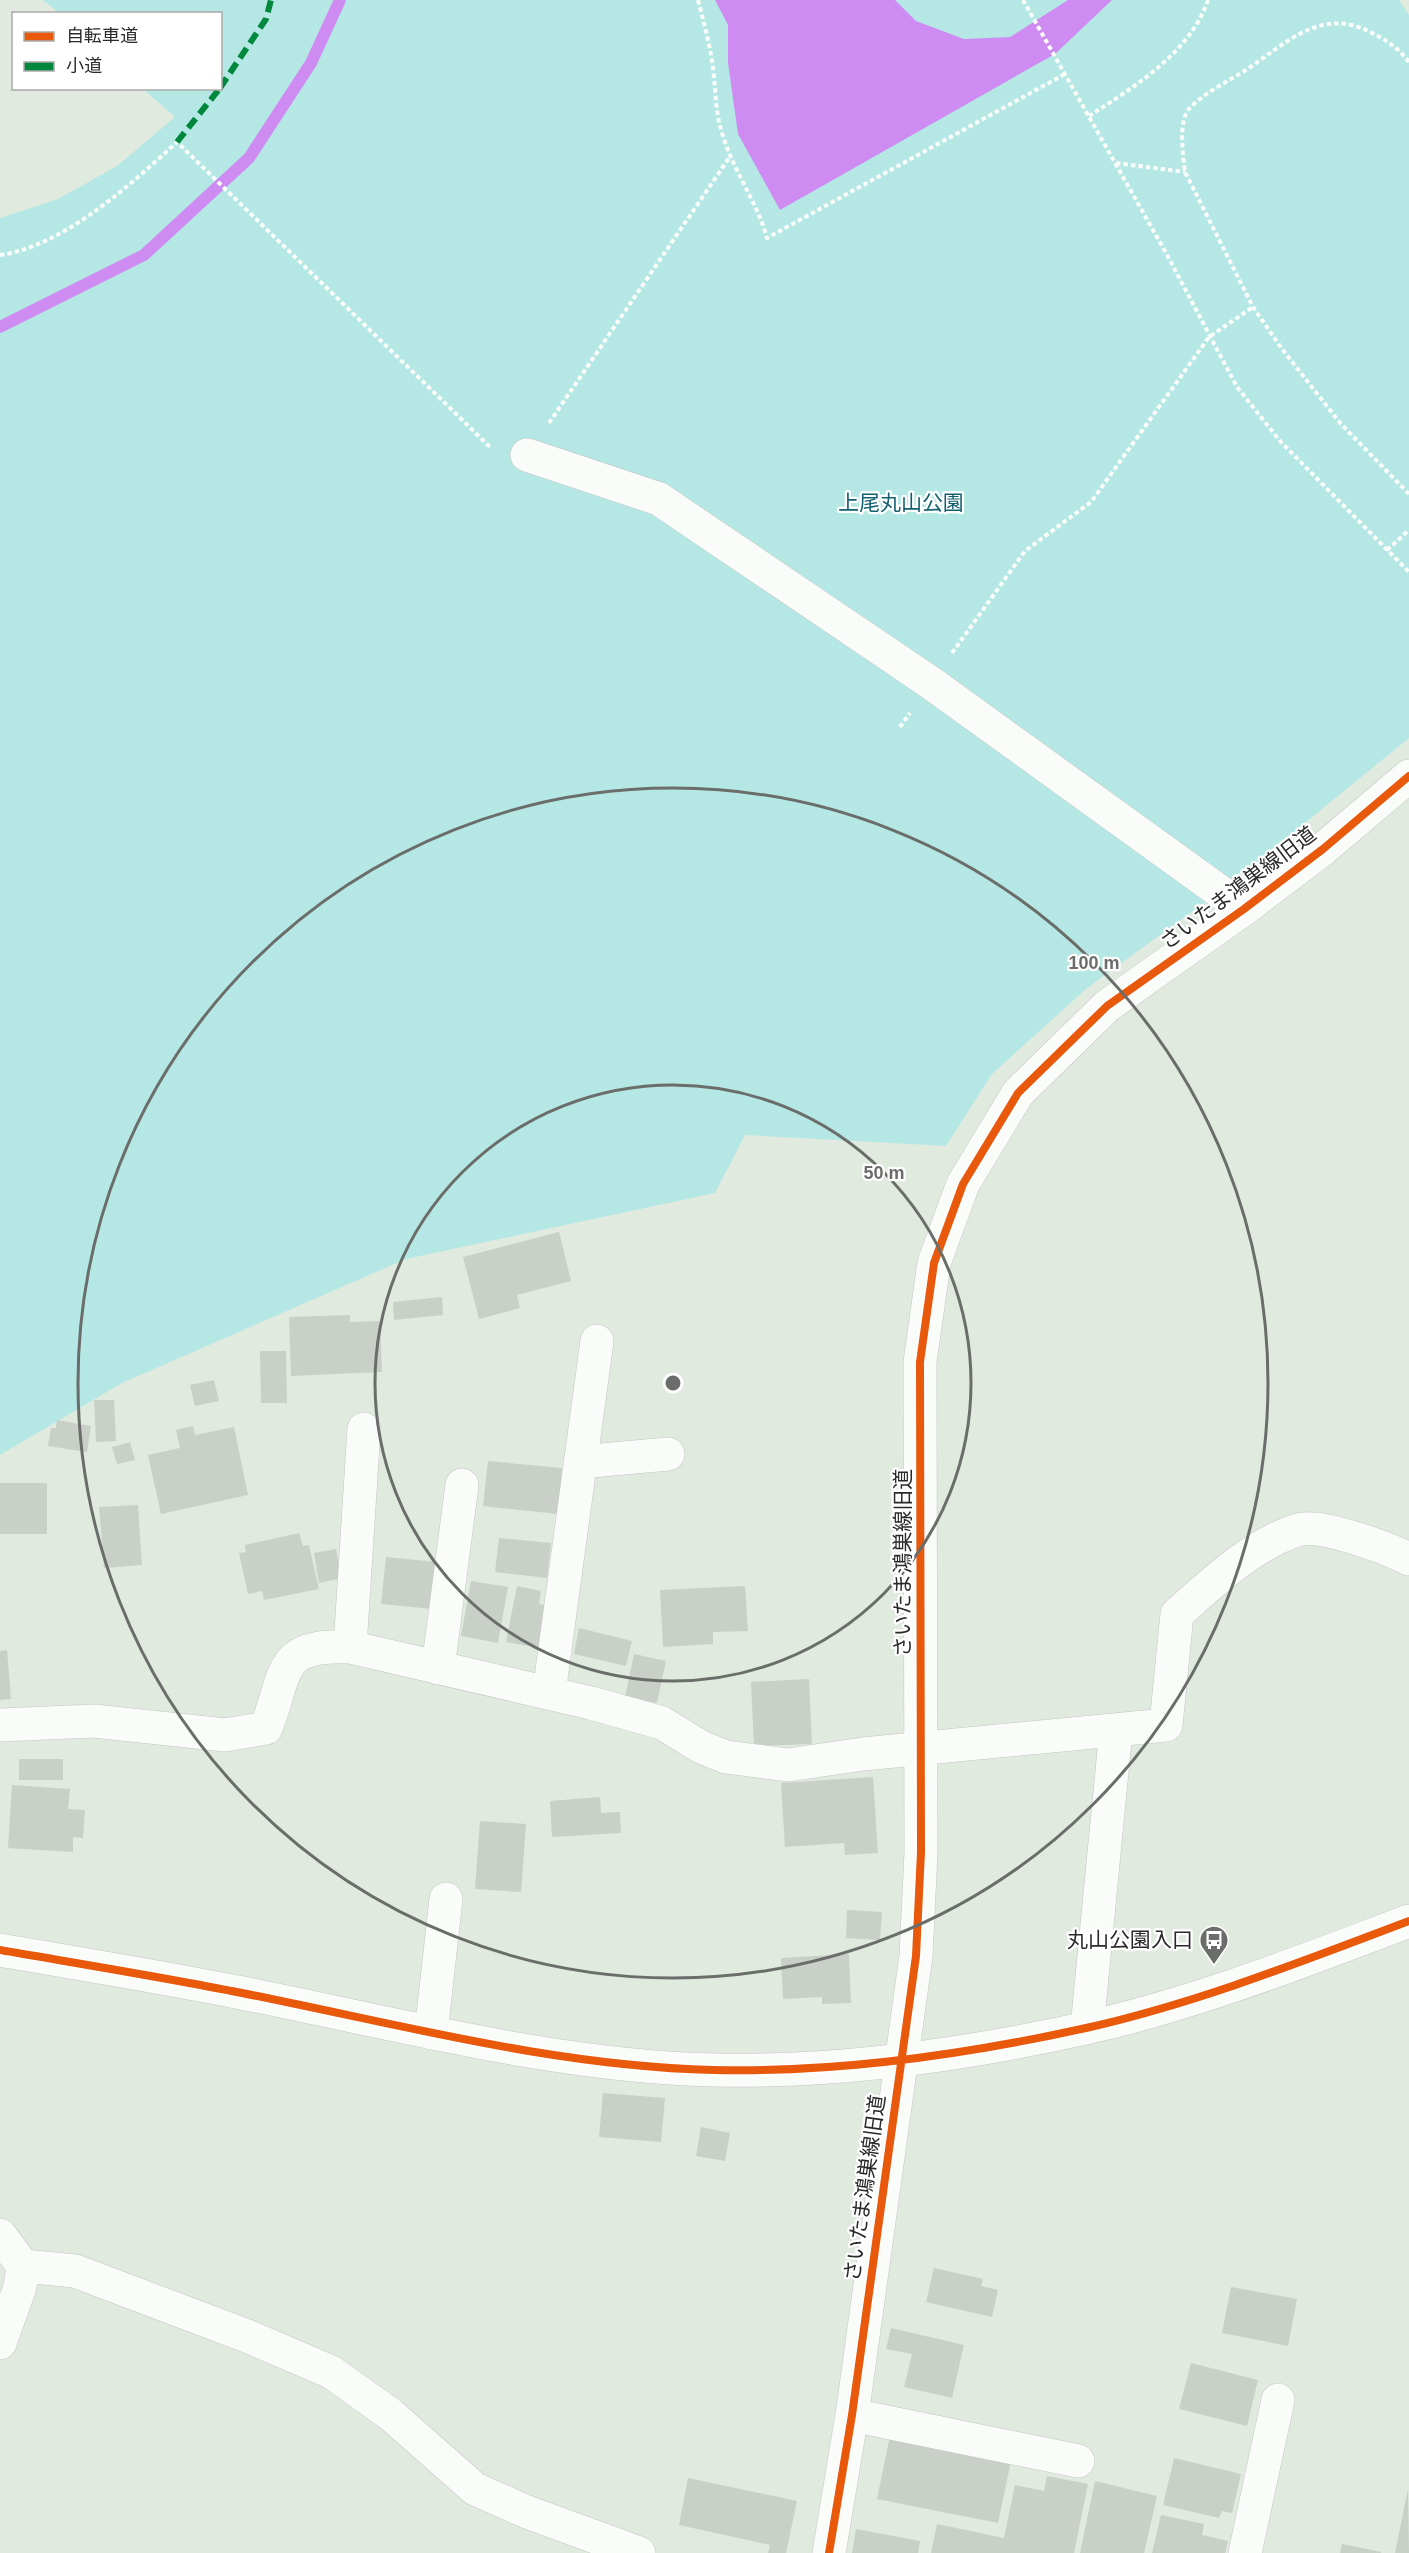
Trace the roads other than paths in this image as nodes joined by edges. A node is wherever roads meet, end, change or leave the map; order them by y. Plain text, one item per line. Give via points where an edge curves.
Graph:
1 (528, 455) road end
2 (1409, 776) edge
3 (1244, 909) junction
4 (597, 1341) dead end
5 (364, 1429) dead end
6 (668, 1454) dead end
7 (580, 1462) junction
8 (462, 1485) dead end
9 (1409, 1558) edge
10 (350, 1647) junction
11 (438, 1668) junction
12 (549, 1693) junction
13 (0, 1725) edge
14 (1116, 1730) junction
15 (922, 1748) junction
16 (446, 1899) dead end
17 (1409, 1921) edge
18 (0, 1950) edge
19 (1087, 2028) junction
20 (431, 2033) junction
21 (901, 2061) junction
22 (0, 2235) edge
23 (23, 2266) junction
24 (0, 2343) edge
25 (1278, 2400) dead end
26 (852, 2415) junction
27 (1078, 2461) dead end
28 (639, 2553) edge
29 (830, 2553) edge
30 (1245, 2553) edge

1 - 3 street via 659,499 931,683
2 - 3 street, さいたま鴻巣線旧道
3 - 15 street, さいたま鴻巣線旧道 via 1107,1006 1042,1069 1018,1093 963,1184 934,1263 920,1362
4 - 7 street
5 - 10 street
6 - 7 street
7 - 12 street
8 - 11 street
9 - 14 street via 1337,1533 1300,1529 1270,1544 1223,1572 1177,1614 1167,1725
10 - 11 street
10 - 13 street via 328,1646 298,1653 283,1671 266,1728 225,1735 94,1721
11 - 12 street
12 - 15 street via 662,1724 701,1747 726,1756 788,1765
14 - 15 street
14 - 19 street
15 - 21 street, さいたま鴻巣線旧道 via 916,1956
16 - 20 street
17 - 19 street via 1200,1996
18 - 20 street via 242,1993
19 - 21 street
20 - 21 street via 572,2059 712,2070 822,2068
21 - 26 street, さいたま鴻巣線旧道
22 - 23 street
23 - 24 street via 20,2287
23 - 28 street via 75,2271 331,2372 390,2414 475,2489
25 - 30 street
26 - 27 street
26 - 29 street, さいたま鴻巣線旧道

